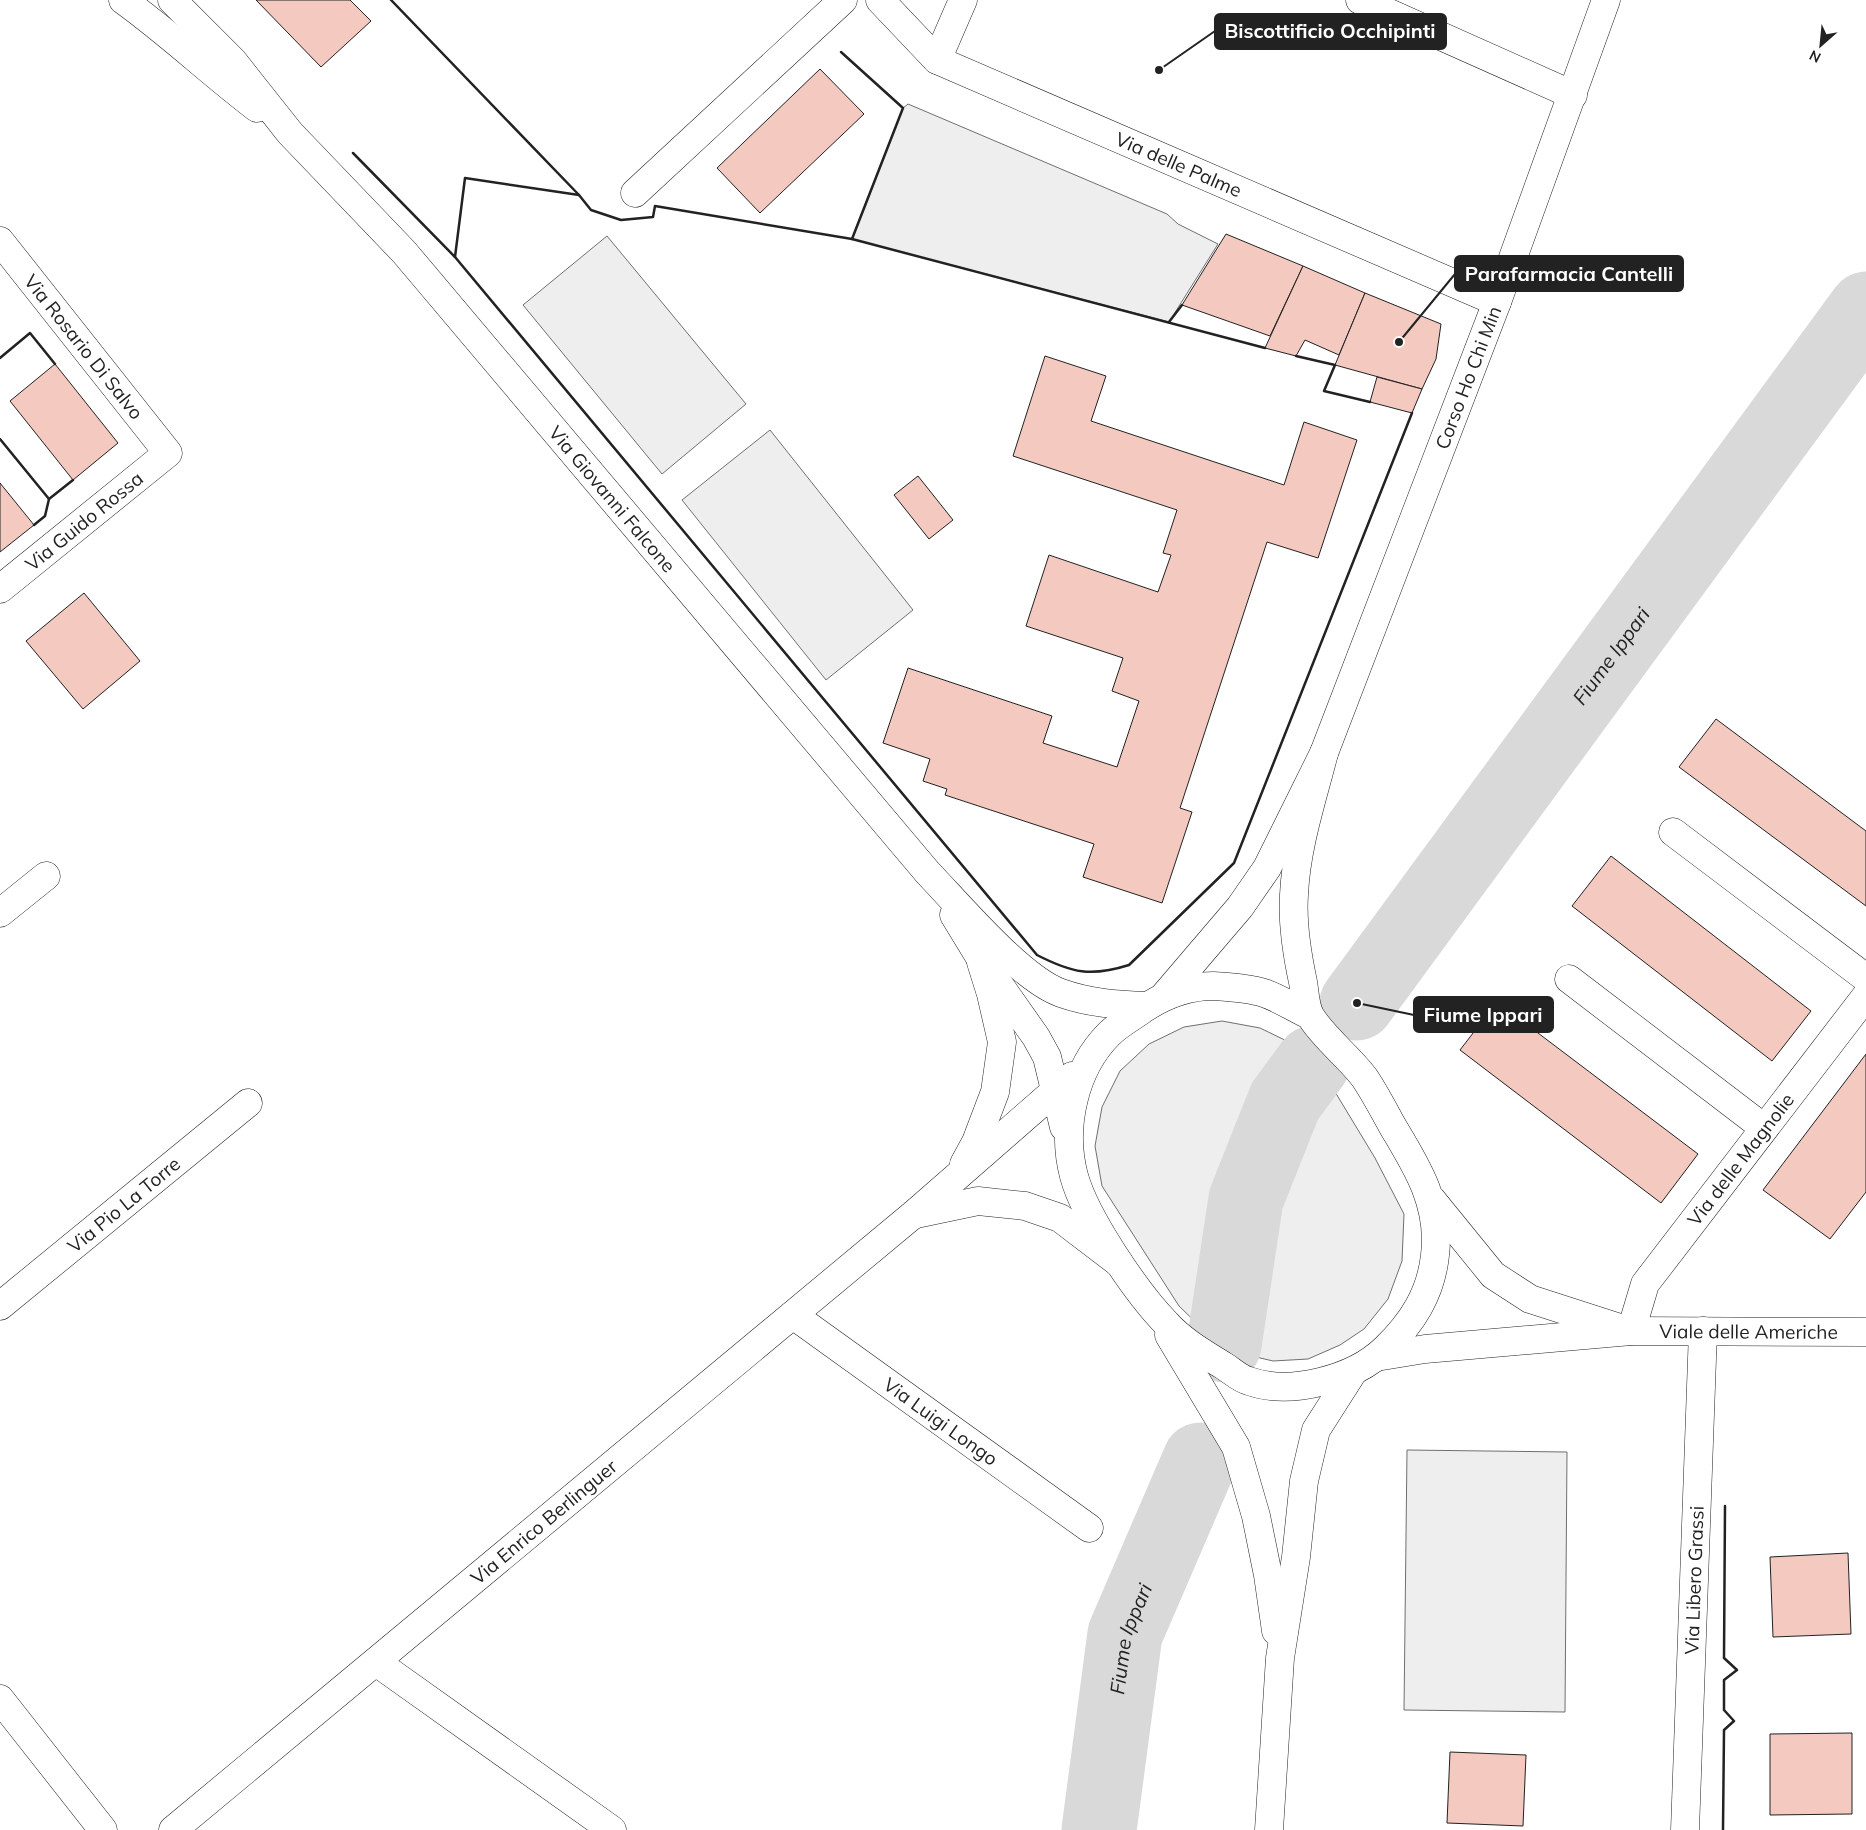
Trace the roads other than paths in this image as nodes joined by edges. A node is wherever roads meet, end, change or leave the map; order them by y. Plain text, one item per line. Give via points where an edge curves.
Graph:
1 (123, 0) edge
2 (172, 0) edge
3 (843, 0) edge
4 (880, 0) edge
5 (964, 0) edge
6 (1360, 0) edge
7 (1606, 0) edge
8 (937, 60) junction
9 (1573, 95) junction
10 (290, 133) junction
11 (635, 193) dead end
12 (0, 241) edge
13 (1497, 302) junction
14 (168, 453) joint
15 (0, 589) edge
16 (1324, 753) junction
17 (1673, 832) dead end
18 (928, 873) junction
19 (46, 876) dead end
20 (0, 913) edge
21 (979, 956) junction
22 (1866, 978) edge
23 (1568, 979) dead end
24 (1866, 996) edge
25 (1156, 1001) junction
26 (1309, 1015) junction
27 (1089, 1061) junction
28 (1056, 1089) junction
29 (248, 1103) dead end
30 (1764, 1128) junction
31 (1069, 1150) junction
32 (956, 1178) junction
33 (1432, 1200) junction
34 (914, 1214) junction
35 (1122, 1265) junction
36 (1150, 1304) junction
37 (0, 1306) edge
38 (793, 1315) junction
39 (1631, 1331) junction
40 (1703, 1331) junction
41 (1866, 1332) edge
42 (1376, 1357) junction
43 (1353, 1372) junction
44 (1089, 1528) dead end
45 (1280, 1658) junction
46 (376, 1662) junction
47 (0, 1699) edge
48 (103, 1830) edge
49 (173, 1830) edge
50 (612, 1830) edge
51 (1269, 1830) edge
52 (1685, 1830) edge

1 - 10 street via 164,30 214,76
2 - 10 street via 233,62
3 - 11 street
4 - 8 street, Via delle Palme
5 - 8 street
6 - 9 street
7 - 9 street, Corso Ho Chi Min
8 - 13 street, Via delle Palme
9 - 13 street, Corso Ho Chi Min
10 - 18 street, Via Giovanni Falcone via 404,252
12 - 14 street, Via Rosario Di Salvo
13 - 16 street, Corso Ho Chi Min
14 - 15 street, Via Guido Rossa
16 - 25 street via 1266,868 1240,907
16 - 26 street via 1300,843 1294,896 1296,949
17 - 22 street
18 - 21 street
18 - 25 street via 1022,970 1059,993 1099,1004
19 - 20 street
21 - 28 street via 1036,1036 1047,1057
21 - 32 street via 992,994 1002,1042 995,1092 976,1142
23 - 30 street
24 - 30 street, Via delle Magnolie
25 - 26 street via 1211,986 1262,992
25 - 27 street via 1109,1034
26 - 33 street via 1364,1077 1422,1175
27 - 28 street, Via Enrico Berlinguer
27 - 31 street via 1078,1085 1070,1117
28 - 31 street
28 - 32 street, Via Enrico Berlinguer
29 - 37 street, Via Pio La Torre
30 - 39 street, Via delle Magnolie via 1645,1284
31 - 35 street via 1084,1202
32 - 34 street, Via Enrico Berlinguer
33 - 39 street via 1493,1275 1530,1299
33 - 42 street via 1436,1227 1435,1256 1427,1290 1405,1329
34 - 35 street via 978,1202 1025,1206 1060,1218
34 - 38 street, Via Enrico Berlinguer
35 - 36 street
36 - 43 street via 1166,1324 1192,1346 1248,1381 1286,1386 1326,1381
36 - 45 street via 1236,1447 1256,1516
38 - 44 street, Via Luigi Longo
38 - 46 street, Via Enrico Berlinguer
39 - 40 street, Viale delle Americhe
39 - 42 street via 1424,1349
40 - 41 street, Viale delle Americhe
40 - 52 street, Via Libero Grassi
42 - 43 street
43 - 45 street via 1316,1430 1304,1481
45 - 51 street
46 - 49 street, Via Enrico Berlinguer
46 - 50 street
47 - 48 street

